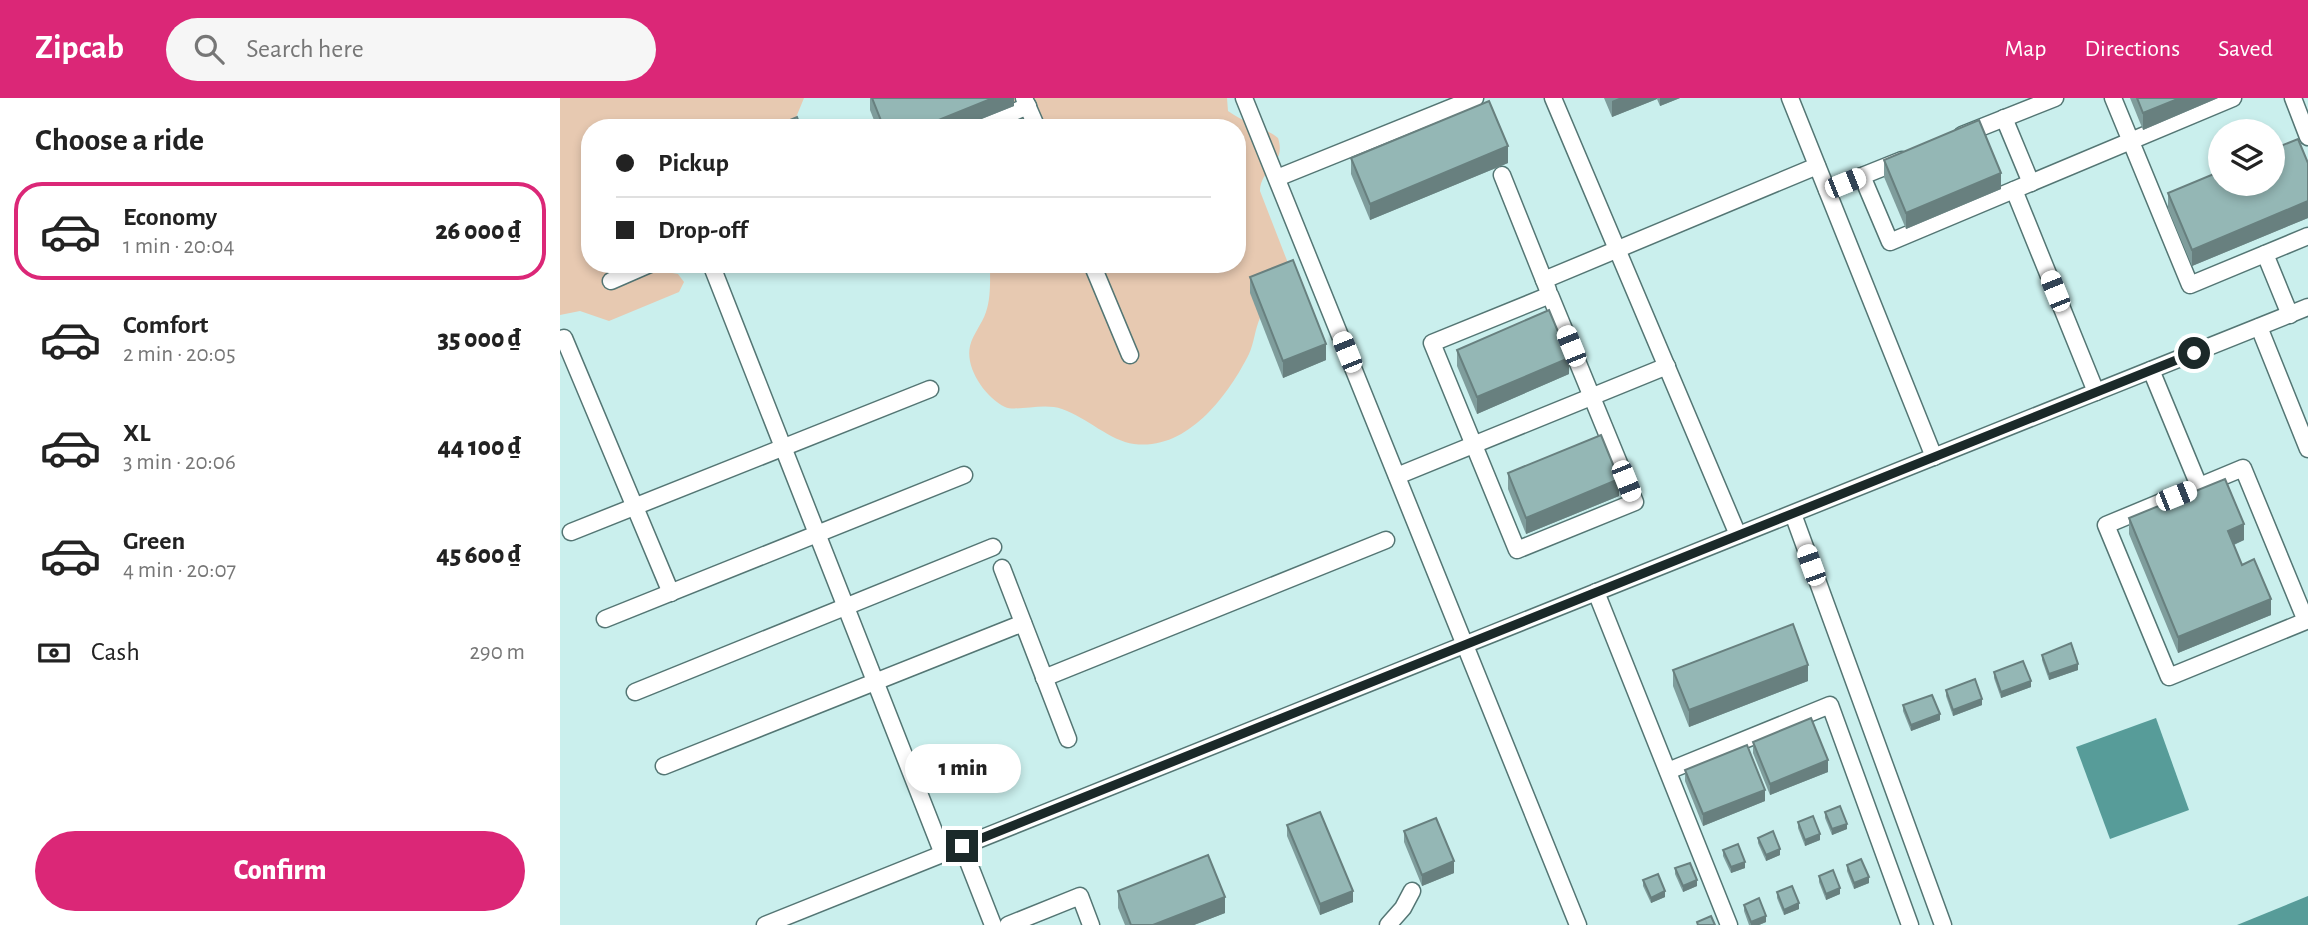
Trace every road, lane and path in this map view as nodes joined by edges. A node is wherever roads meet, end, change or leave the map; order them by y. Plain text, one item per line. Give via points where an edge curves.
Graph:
1 (1244, 98) edge
2 (1475, 98) edge
3 (1553, 98) edge
4 (1790, 98) edge
5 (2055, 98) edge
6 (2113, 98) edge
7 (2234, 98) edge
8 (2293, 98) edge
9 (1026, 102) edge
10 (2004, 118) junction
11 (993, 119) edge
12 (1033, 119) edge
13 (2308, 137) edge
14 (1953, 139) edge
15 (2131, 141) junction
16 (1914, 155) edge
17 (1817, 166) junction
18 (1502, 175) dead end
19 (1863, 176) junction
20 (1277, 178) junction
21 (2031, 183) junction
22 (1827, 190) junction
23 (2014, 190) junction
24 (2308, 236) edge
25 (1617, 250) junction
26 (2265, 254) junction
27 (629, 273) edge
28 (715, 273) edge
29 (1097, 273) edge
30 (611, 281) dead end
31 (1547, 287) junction
32 (2308, 307) edge
33 (2290, 314) junction
34 (2259, 327) junction
35 (564, 338) dead end
36 (1130, 355) dead end
37 (1667, 366) junction
38 (2151, 370) junction
39 (930, 389) dead end
40 (2096, 392) junction
41 (1592, 397) junction
42 (1474, 445) junction
43 (783, 447) junction
44 (2308, 449) edge
45 (1934, 457) junction
46 (964, 475) dead end
47 (1397, 476) junction
48 (2199, 486) junction
49 (634, 506) junction
50 (1793, 513) junction
51 (571, 531) dead end
52 (817, 534) junction
53 (1738, 535) junction
54 (1386, 540) dead end
55 (993, 547) dead end
56 (1002, 568) dead end
57 (1596, 592) junction
58 (671, 593) junction
59 (846, 607) junction
60 (606, 619) dead end
61 (1023, 623) junction
62 (1465, 645) junction
63 (1044, 678) junction
64 (875, 682) junction
65 (635, 692) dead end
66 (1068, 739) dead end
67 (664, 766) dead end
68 (1668, 771) junction
69 (962, 846) junction
70 (943, 854) junction
71 (1412, 891) dead end
72 (765, 925) edge
73 (993, 925) edge
74 (1008, 925) edge
75 (1091, 925) edge
76 (1388, 925) edge
77 (1578, 925) edge
78 (1730, 925) edge
79 (1910, 925) edge
80 (1943, 925) edge

1 - 20 lane
2 - 20 lane
3 - 25 lane
4 - 17 lane
5 - 10 lane
6 - 15 lane
7 - 15 lane
8 - 13 lane
9 - 11 lane
9 - 12 lane
10 - 14 lane
10 - 21 lane
15 - 21 lane
15 - 26 lane via 2190,285
16 - 19 lane
17 - 22 lane
17 - 25 lane
18 - 31 lane
19 - 22 lane
19 - 23 lane via 1890,242
20 - 47 lane
21 - 23 lane
22 - 45 lane
23 - 40 lane
24 - 26 lane
25 - 31 lane
25 - 37 lane
26 - 33 lane
27 - 30 lane
28 - 43 lane
29 - 36 lane
31 - 41 lane
31 - 42 lane via 1432,344
32 - 33 lane
33 - 34 lane
34 - 38 lane
34 - 44 lane
35 - 49 lane
37 - 41 lane
37 - 53 lane
38 - 40 lane
38 - 48 lane
39 - 43 lane
40 - 45 lane
41 - 42 lane
41 - 42 lane via 1634,502 1517,550
42 - 47 lane
43 - 49 lane
43 - 52 lane
45 - 50 lane
46 - 52 lane
47 - 62 lane
48 - 48 lane via 2243,468 2306,621 2169,677 2106,525
49 - 51 lane
49 - 58 lane
50 - 53 lane
50 - 80 lane
52 - 58 lane
52 - 59 lane
53 - 57 lane
54 - 63 lane
55 - 59 lane
56 - 61 lane
57 - 62 lane
57 - 68 lane
58 - 60 lane
59 - 64 lane
59 - 65 lane
61 - 63 lane
61 - 64 lane
62 - 69 lane
62 - 77 lane
63 - 66 lane
64 - 67 lane
64 - 70 lane
68 - 78 lane
68 - 79 lane via 1830,705
69 - 70 lane
69 - 73 lane
70 - 72 lane
71 - 76 lane
74 - 75 lane via 1080,896

